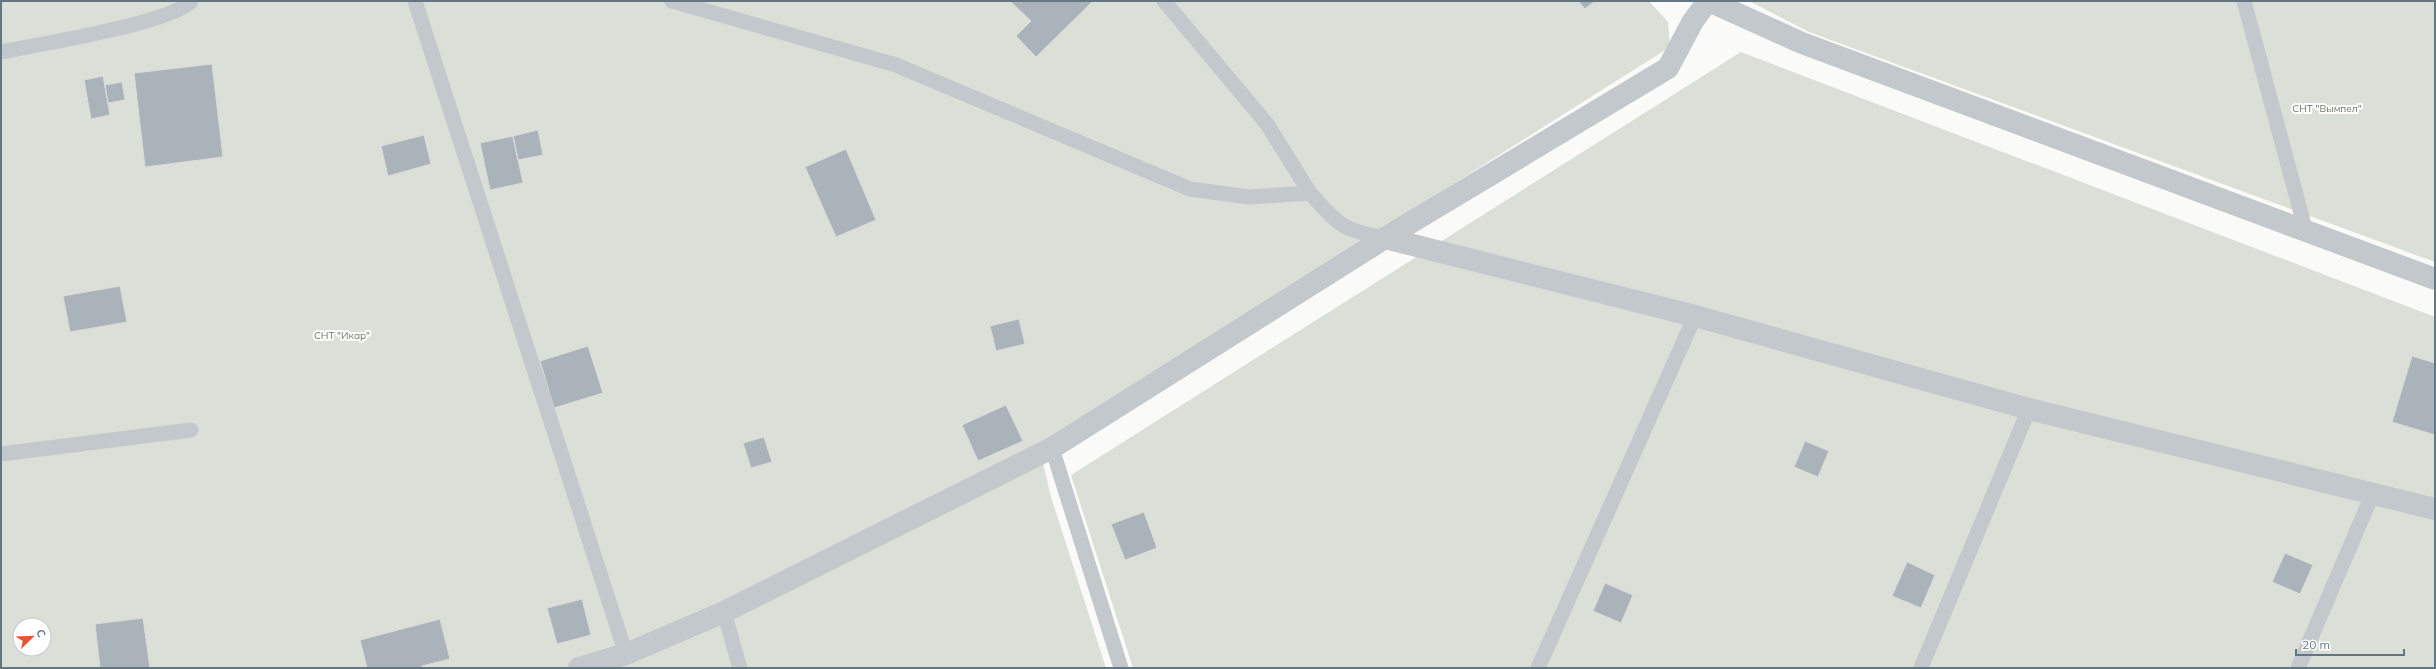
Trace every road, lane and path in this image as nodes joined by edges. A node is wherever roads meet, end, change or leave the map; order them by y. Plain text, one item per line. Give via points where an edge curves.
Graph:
1 (191, 1) edge
2 (415, 1) edge
3 (672, 1) edge
4 (1164, 1) edge
5 (1709, 1) edge
6 (2244, 1) edge
7 (1, 52) edge
8 (1310, 193) junction
9 (2306, 232) junction
10 (1385, 238) junction
11 (2435, 279) edge
12 (1694, 316) junction
13 (2029, 409) junction
14 (191, 430) dead end
15 (1052, 448) junction
16 (1, 454) edge
17 (2373, 493) junction
18 (2435, 509) edge
19 (724, 612) junction
20 (626, 654) junction
21 (579, 668) edge
22 (740, 668) edge
23 (1121, 668) edge
24 (1538, 668) edge
25 (1921, 668) edge
26 (2298, 668) edge

1 - 7 lane via 166,14 120,28
2 - 20 lane
3 - 8 lane via 896,66 1190,189 1249,197
4 - 8 lane via 1267,124
5 - 9 street via 1802,43
5 - 10 street via 1693,21 1668,68
6 - 9 lane
8 - 10 lane via 1334,221 1353,232
9 - 11 street
10 - 12 street
10 - 15 street
12 - 13 street
12 - 24 lane
13 - 17 street
13 - 25 lane
14 - 16 lane
15 - 19 street
15 - 23 lane
17 - 18 street
17 - 26 lane
19 - 20 street
19 - 22 lane
20 - 21 street

